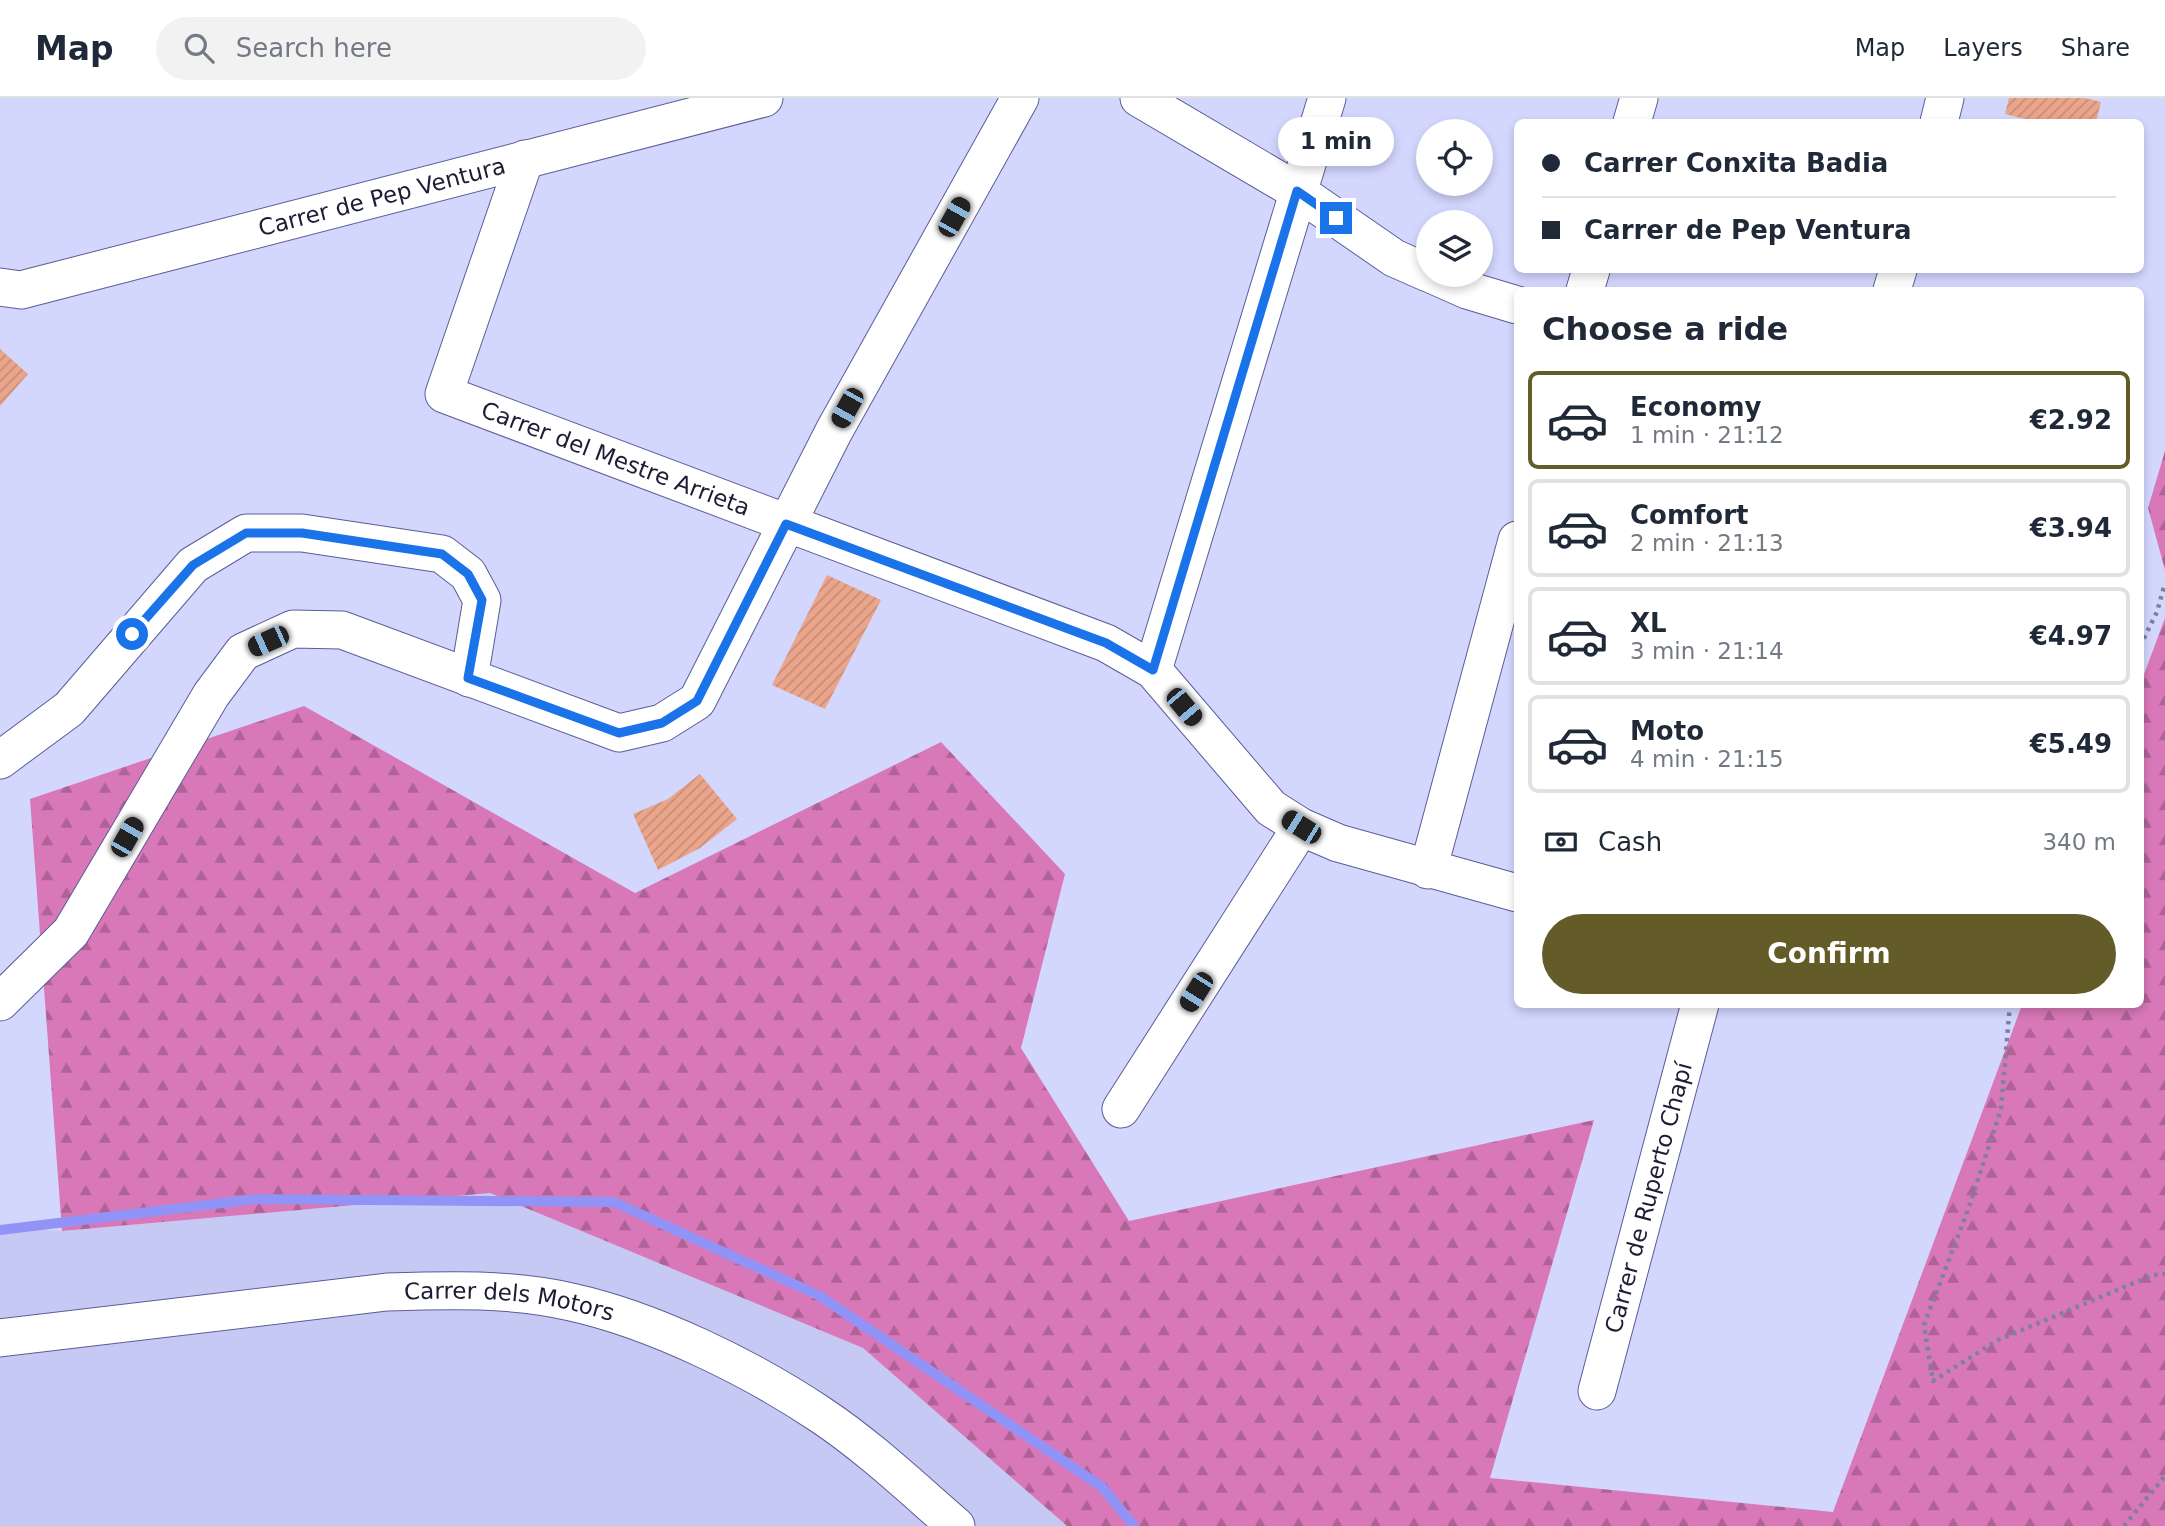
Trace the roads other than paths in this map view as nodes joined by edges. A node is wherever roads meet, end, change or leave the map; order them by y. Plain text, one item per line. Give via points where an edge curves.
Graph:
1 (764, 98) edge
2 (1020, 98) edge
3 (1139, 98) edge
4 (1327, 98) edge
5 (1639, 98) edge
6 (1945, 98) edge
7 (1633, 119) edge
8 (1940, 119) edge
9 (525, 159) junction
10 (1297, 191) junction
11 (1416, 267) edge
12 (0, 287) edge
13 (1461, 287) edge
14 (1514, 304) edge
15 (786, 524) junction
16 (1514, 551) edge
17 (1153, 670) junction
18 (468, 678) junction
19 (0, 760) edge
20 (1301, 827) junction
21 (1428, 870) junction
22 (1514, 892) edge
23 (0, 1002) edge
24 (1699, 1008) edge
25 (1121, 1110) dead end
26 (0, 1338) edge
27 (1597, 1391) dead end
28 (956, 1526) edge

1 - 9 street, Carrer de Pep Ventura
2 - 15 street
3 - 10 street
4 - 10 street
5 - 7 street
6 - 8 street
9 - 12 street, Carrer de Pep Ventura via 21,290
9 - 15 street, Carrer del Mestre Arrieta via 444,394
10 - 11 street via 1394,258
10 - 17 street
13 - 14 street
15 - 17 street, Carrer del Mestre Arrieta via 1106,643
15 - 18 street via 697,701 662,723 619,733
16 - 21 street
17 - 20 street, Carrer del Mestre Arrieta via 1262,799
18 - 19 street via 482,600 468,574 442,554 302,533 246,533 193,565 69,709
18 - 23 street via 342,630 293,629 243,652 211,695 71,932
20 - 21 street, Carrer del Mestre Arrieta
20 - 25 street
21 - 22 street, Carrer del Mestre Arrieta
24 - 27 street, Carrer de Ruperto Chapí
26 - 28 street, Carrer dels Motors via 387,1292 448,1290 569,1301 633,1318 757,1377 821,1414

